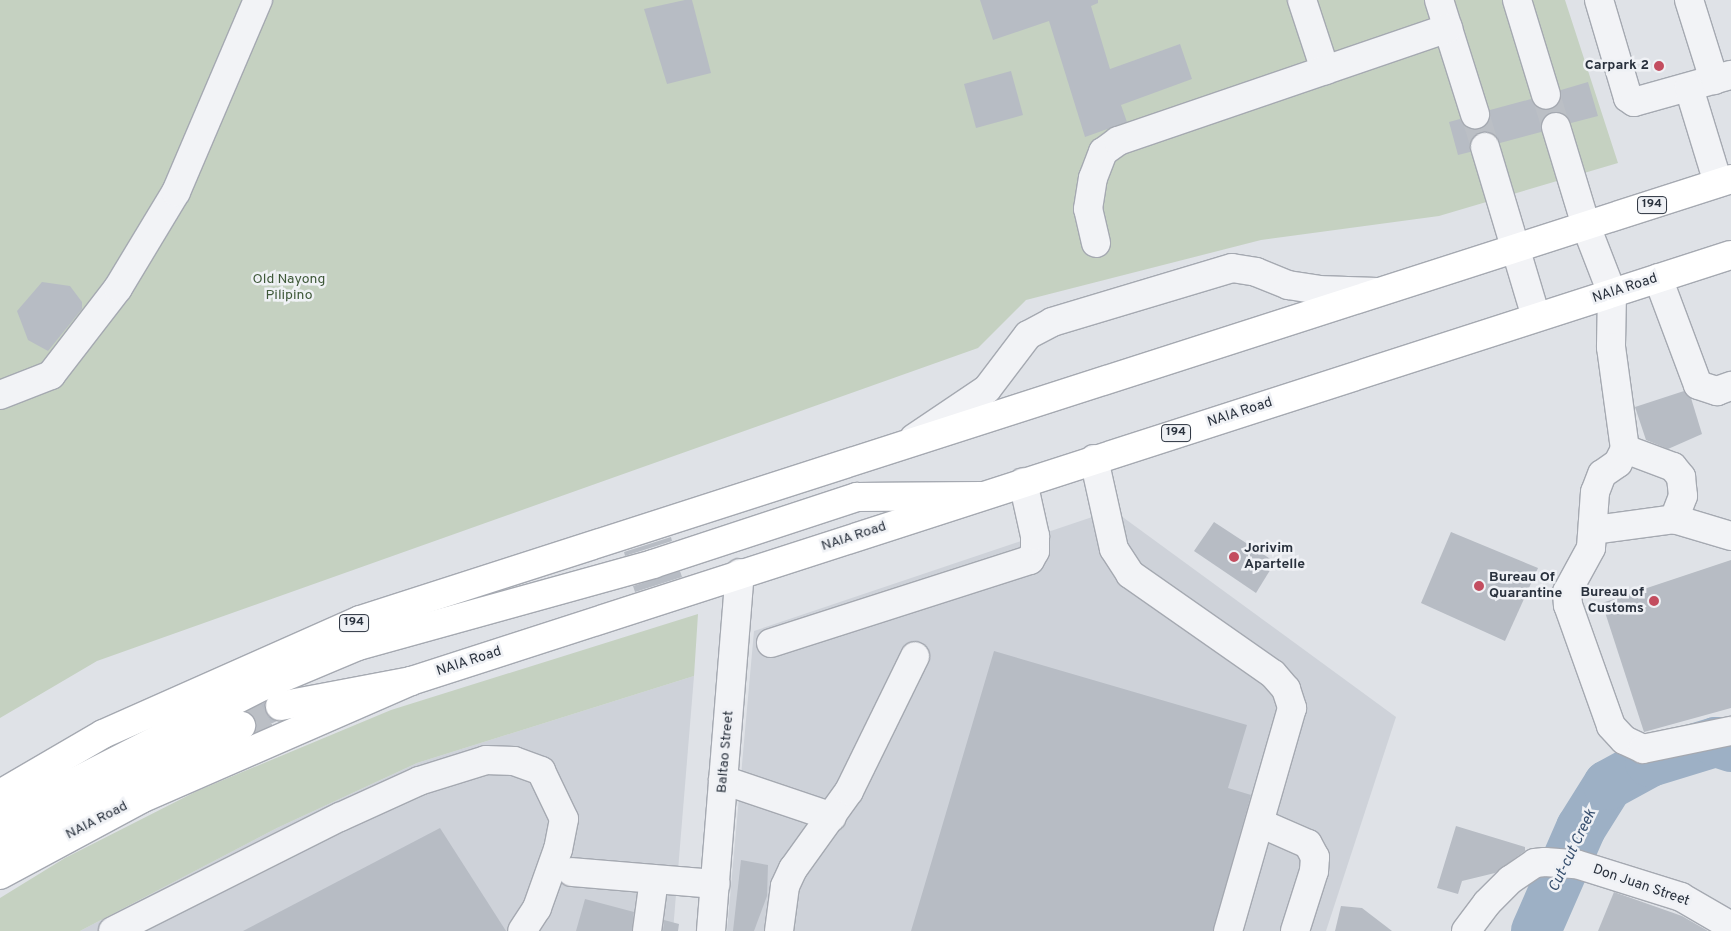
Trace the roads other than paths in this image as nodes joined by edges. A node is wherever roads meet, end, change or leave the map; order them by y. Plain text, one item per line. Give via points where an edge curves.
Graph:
1 (258, 0) edge
2 (1302, 0) edge
3 (1439, 0) edge
4 (1517, 0) edge
5 (1599, 0) edge
6 (1689, 0) edge
7 (1448, 28) junction
8 (1325, 70) junction
9 (1711, 81) edge
10 (1546, 94) tunnel mouth
11 (1475, 114) tunnel mouth
12 (1556, 127) tunnel mouth
13 (1485, 147) tunnel mouth
14 (1725, 181) edge
15 (1586, 226) junction
16 (1096, 243) dead end
17 (1517, 248) junction
18 (1731, 255) edge
19 (1658, 278) junction
20 (1381, 292) junction
21 (1612, 293) junction
22 (1536, 318) junction
23 (1731, 386) edge
24 (0, 395) edge
25 (903, 445) junction
26 (1625, 449) junction
27 (1094, 459) junction
28 (1023, 482) junction
29 (981, 496) junction
30 (1674, 519) junction
31 (1594, 530) junction
32 (1731, 536) edge
33 (740, 573) junction
34 (770, 643) dead end
35 (915, 656) dead end
36 (411, 681) junction
37 (280, 706) tunnel mouth
38 (241, 726) tunnel mouth
39 (1731, 731) edge
40 (723, 780) junction
41 (0, 794) edge
42 (832, 817) junction
43 (0, 820) edge
44 (1260, 824) junction
45 (0, 847) edge
46 (572, 872) dead end
47 (0, 875) edge
48 (654, 879) junction
49 (715, 884) junction
50 (1731, 926) edge
51 (115, 931) edge
52 (522, 931) edge
53 (647, 931) edge
54 (711, 931) edge
55 (779, 931) edge
56 (1228, 931) edge
57 (1295, 931) edge
58 (1466, 931) edge

1 - 24 street via 176,192 118,288 51,374
2 - 8 street
3 - 7 street
4 - 10 street
5 - 9 street via 1628,98 1642,102
6 - 9 street
7 - 8 street
7 - 11 street
8 - 16 street via 1110,146 1093,178 1088,209
9 - 14 street
12 - 15 street
13 - 17 street
14 - 15 main road, 194
15 - 17 main road, 194
15 - 21 street
17 - 20 main road, 194
17 - 22 street
18 - 19 main road, NAIA Road / 194
19 - 21 main road, NAIA Road / 194
19 - 23 street via 1698,385 1717,391
20 - 25 main road, 194
20 - 25 street via 1318,290 1288,285 1256,272 1232,268 1052,322 1028,335 988,389
21 - 22 main road, NAIA Road / 194
21 - 26 street via 1611,347
22 - 27 main road, NAIA Road / 194
25 - 41 main road, 194 via 360,620 103,734
26 - 30 street via 1674,467 1681,477 1683,496
26 - 31 street via 1618,463 1602,474 1595,492
27 - 28 main road, NAIA Road / 194
27 - 44 street via 1114,549 1130,574 1273,674 1286,689 1292,708
28 - 29 main road, NAIA Road / 194
28 - 34 street via 1035,536 1035,551 1030,560
29 - 33 main road, NAIA Road / 194
29 - 43 main road via 857,497 676,557 358,646 262,686
30 - 31 street
30 - 32 street
31 - 39 street via 1591,548 1567,592 1568,604 1611,726 1624,740 1643,749
33 - 36 main road, NAIA Road / 194
33 - 40 street, Baltao Street
35 - 42 street via 849,792
36 - 37 main road
36 - 47 main road, NAIA Road / 194 via 141,798
38 - 45 main road
40 - 42 street
40 - 49 street, Baltao Street
42 - 55 street via 793,869 785,886
44 - 56 street
44 - 57 street via 1308,844 1315,857
46 - 48 street
48 - 49 street
48 - 53 street
49 - 54 street, Baltao Street
50 - 58 street, Don Juan Street via 1681,896 1576,864 1545,862 1535,864 1510,880
51 - 52 street via 340,817 419,781 486,760 514,761 541,770 564,819 558,849 537,908

